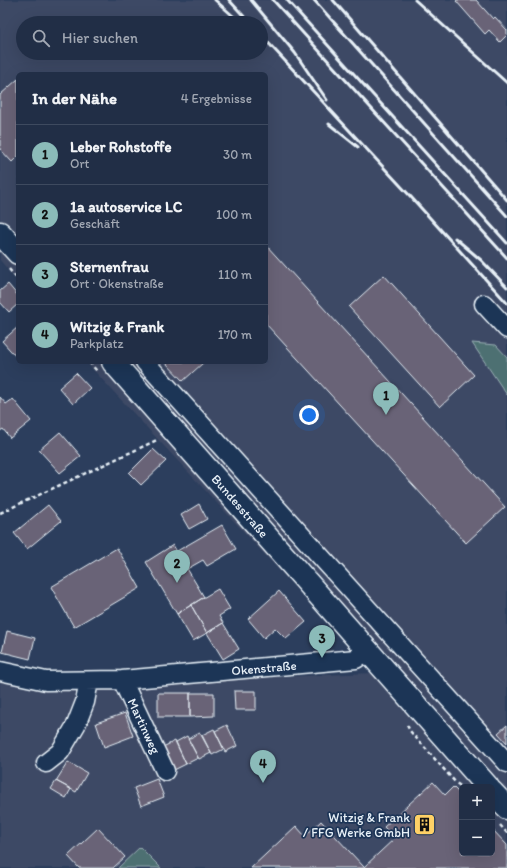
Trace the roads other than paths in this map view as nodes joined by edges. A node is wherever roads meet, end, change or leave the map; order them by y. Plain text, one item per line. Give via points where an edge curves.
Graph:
1 (0, 233) edge
2 (16, 251) edge
3 (484, 304) dead end
4 (507, 329) edge
5 (115, 364) edge
6 (147, 364) edge
7 (367, 650) junction
8 (0, 670) edge
9 (122, 680) junction
10 (89, 681) junction
11 (46, 762) dead end
12 (507, 764) edge
13 (165, 771) dead end
14 (485, 784) edge
15 (495, 795) edge
16 (507, 808) edge

1 - 2 main road
3 - 4 street
5 - 7 main road, Bundesstraße
6 - 12 street
7 - 9 street, Okenstraße via 356,659
7 - 14 main road
8 - 10 street, Okenstraße via 46,681
9 - 10 street, Okenstraße
9 - 13 street, Martinweg
10 - 11 street via 76,725 60,752
15 - 16 main road

